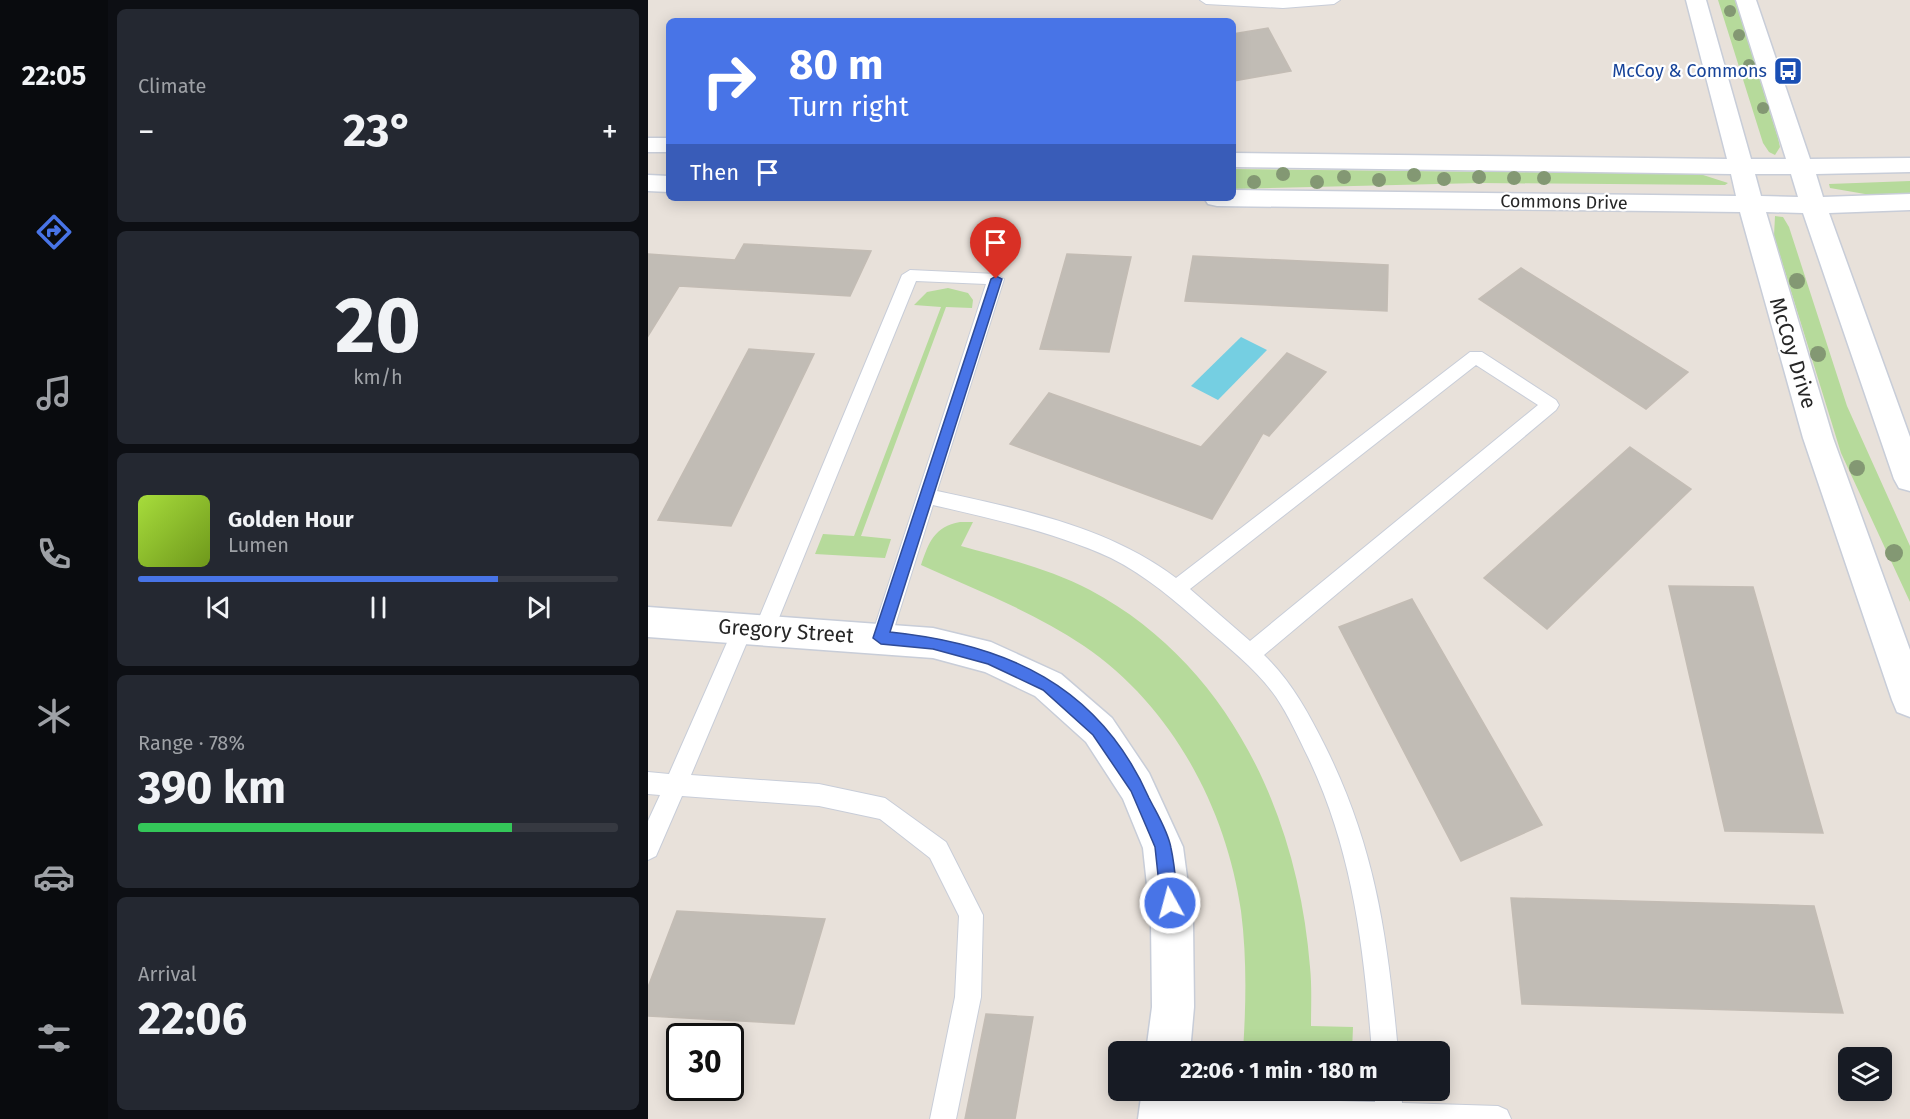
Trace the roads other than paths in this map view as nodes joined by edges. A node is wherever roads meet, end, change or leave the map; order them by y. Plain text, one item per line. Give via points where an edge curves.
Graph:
1 (1206, 0) edge
2 (1334, 0) edge
3 (1696, 0) edge
4 (1746, 0) edge
5 (648, 145) edge
6 (666, 145) edge
7 (1236, 160) edge
8 (1741, 165) junction
9 (1910, 165) edge
10 (1803, 167) junction
11 (648, 183) edge
12 (666, 184) edge
13 (1236, 198) edge
14 (1910, 202) edge
15 (1750, 204) junction
16 (1814, 205) junction
17 (1910, 479) edge
18 (926, 496) junction
19 (1176, 589) junction
20 (648, 622) edge
21 (754, 629) junction
22 (881, 638) junction
23 (1250, 654) junction
24 (1910, 700) edge
25 (648, 783) edge
26 (675, 785) junction
27 (648, 848) edge
28 (1169, 1041) edge
29 (1384, 1041) edge
30 (1388, 1102) edge
31 (1162, 1106) edge
32 (943, 1119) edge
33 (1498, 1119) edge

1 - 2 lane via 1283,4
3 - 8 street, McCoy Drive
4 - 10 street
5 - 6 street
7 - 8 street, Commons Drive
8 - 10 street, Commons Drive
8 - 15 street, McCoy Drive
9 - 10 street, Commons Drive
10 - 16 street
11 - 12 street
13 - 15 street, Commons Drive
14 - 16 street, Commons Drive
15 - 16 street, Commons Drive
15 - 24 street, McCoy Drive via 1818,438
16 - 17 street
18 - 19 lane via 1051,526 1146,567
18 - 21 lane via 996,279 910,275
18 - 22 lane
19 - 23 lane
19 - 23 lane via 1476,356 1550,405
20 - 21 street, Gregory Street
21 - 22 street, Gregory Street
21 - 26 lane
22 - 28 street, Gregory Street via 933,643 991,658 1048,685 1099,730 1136,786 1163,847 1172,933
23 - 29 lane via 1283,691 1309,736 1332,779 1354,838 1370,900
25 - 26 lane
26 - 27 lane
26 - 32 lane via 819,795 885,809 938,850 970,915 968,997
30 - 31 lane
30 - 33 lane

